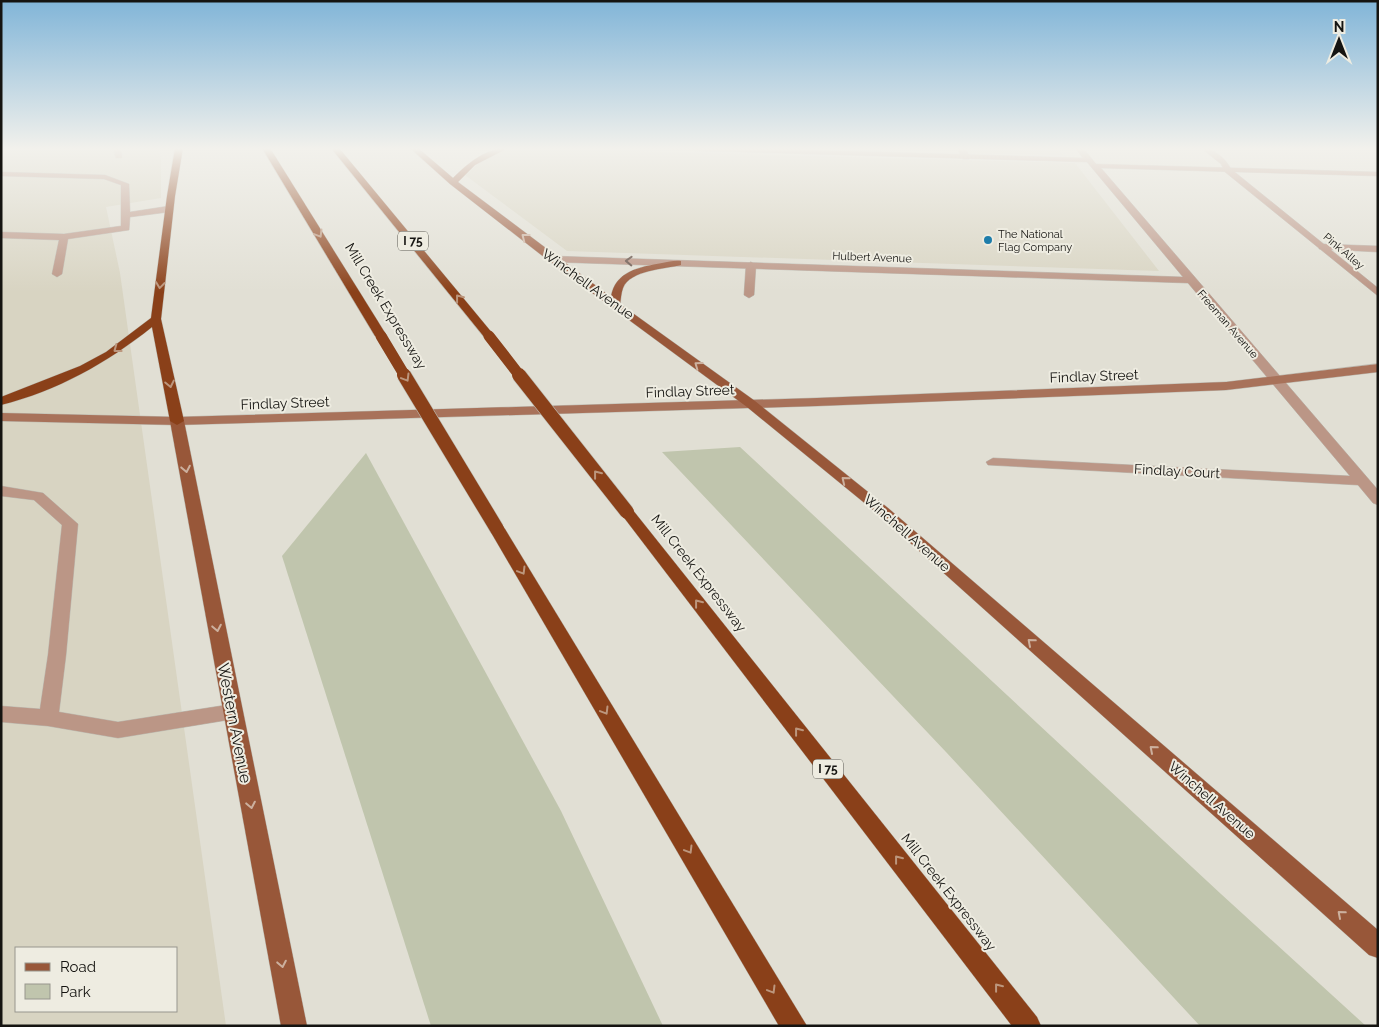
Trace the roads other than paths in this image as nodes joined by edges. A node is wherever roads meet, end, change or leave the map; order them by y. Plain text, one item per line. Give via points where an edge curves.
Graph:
1 (125, 196) edge
2 (171, 196) edge
3 (295, 196) edge
4 (375, 196) edge
5 (471, 196) edge
6 (1120, 196) edge
7 (1260, 196) edge
8 (169, 209) junction
9 (126, 215) junction
10 (1, 235) edge
11 (64, 237) junction
12 (1322, 247) junction
13 (1378, 249) edge
14 (552, 259) junction
15 (678, 263) junction
16 (751, 265) junction
17 (57, 274) dead end
18 (1190, 280) junction
19 (1378, 294) edge
20 (749, 295) dead end
21 (616, 305) junction
22 (156, 319) junction
23 (1378, 368) edge
24 (1276, 379) junction
25 (1, 401) edge
26 (752, 404) junction
27 (1, 417) edge
28 (177, 421) junction
29 (993, 462) dead end
30 (1361, 481) junction
31 (2, 492) edge
32 (1378, 500) edge
33 (233, 712) junction
34 (1, 714) edge
35 (48, 718) junction
36 (1378, 946) edge
37 (294, 1026) edge
38 (794, 1026) edge
39 (1028, 1026) edge

1 - 9 street
2 - 8 highway
3 -> 38 highway, Mill Creek Expressway, bridge
39 -> 4 highway, Mill Creek Expressway / I 75, bridge via 434,266
14 -> 5 main road, Winchell Avenue
6 - 18 street, Freeman Avenue
7 - 12 street, Pink Alley
8 - 9 street
8 -> 22 highway
9 - 11 street via 126,228
10 - 11 street
11 - 17 street
12 - 13 street
12 - 19 street, Pink Alley
15 -> 14 street, Hulbert Avenue
14 - 21 main road, Winchell Avenue
15 - 16 street, Hulbert Avenue
15 - 21 main road via 630,276 619,286
16 - 18 street, Hulbert Avenue
16 - 20 street
18 - 24 street, Freeman Avenue
26 -> 21 main road, Winchell Avenue
22 -> 25 highway via 110,355 84,369
22 -> 28 highway
23 - 24 street, Findlay Street
24 - 26 street, Findlay Street via 1226,386
24 - 30 street, Freeman Avenue
26 - 28 street, Findlay Street
36 -> 26 main road, Winchell Avenue via 883,511
27 - 28 street, Findlay Street
28 -> 33 main road, Western Avenue
29 - 30 street, Findlay Court
30 - 32 street, Freeman Avenue
31 - 35 street via 38,496 70,524
33 - 35 street via 118,730
33 -> 37 main road, Western Avenue
34 - 35 street

